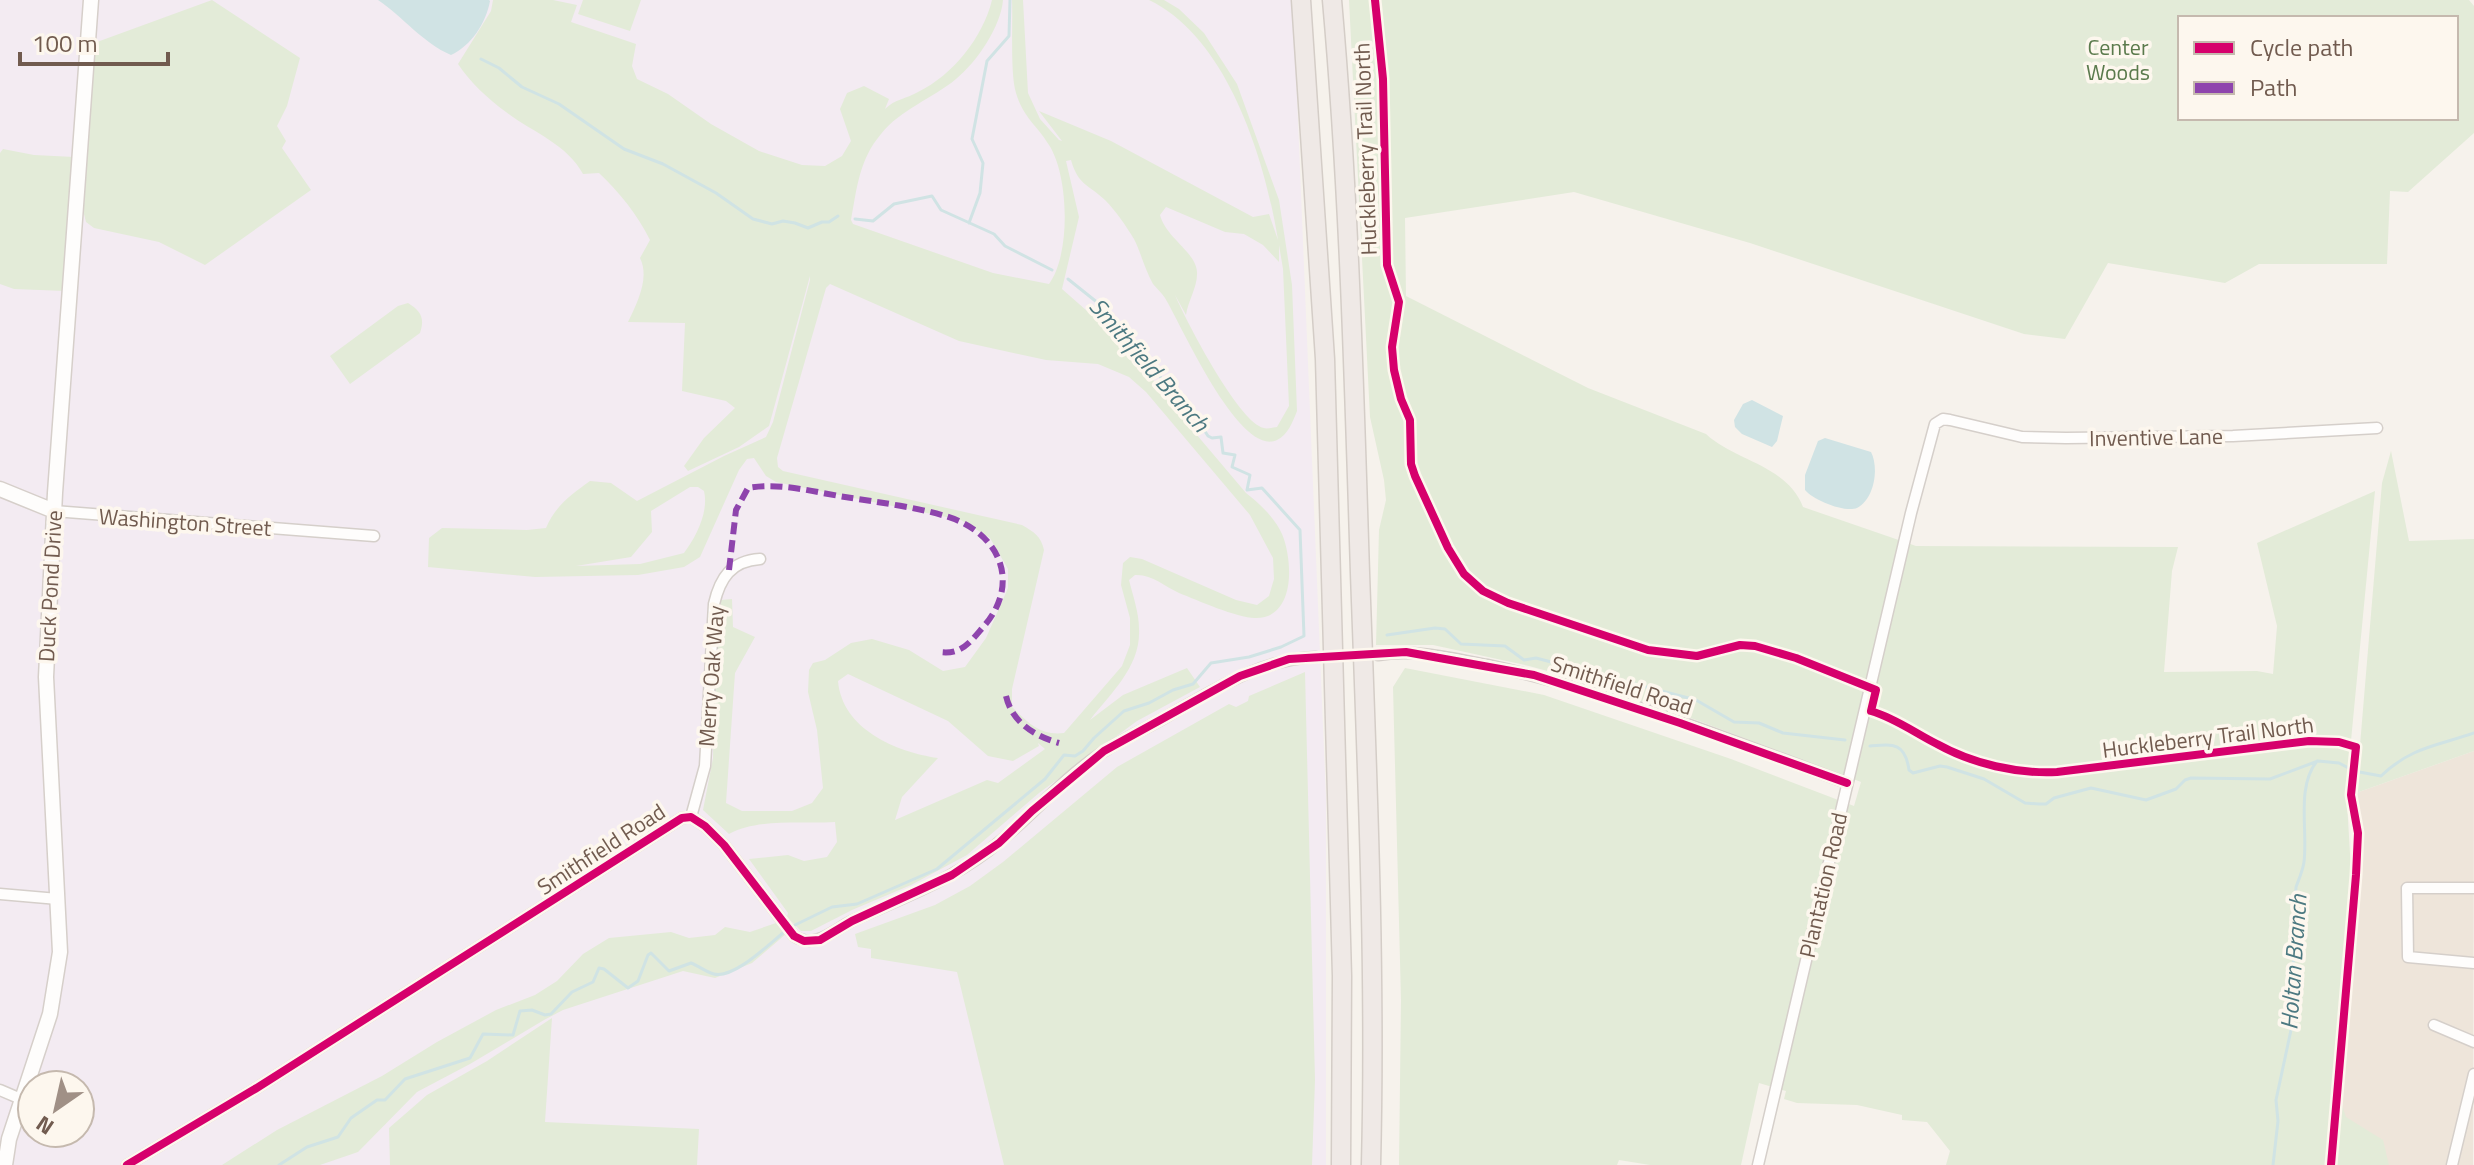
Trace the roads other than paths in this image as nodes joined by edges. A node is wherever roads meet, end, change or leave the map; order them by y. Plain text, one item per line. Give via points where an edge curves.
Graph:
1 (91, 0) edge
2 (1301, 0) edge
3 (1332, 0) edge
4 (1938, 421) joint
5 (2377, 428) dead end
6 (0, 489) edge
7 (54, 511) junction
8 (374, 536) dead end
9 (760, 559) dead end
10 (1378, 655) tunnel mouth
11 (1316, 657) tunnel mouth
12 (1847, 783) junction
13 (691, 817) junction
14 (2474, 888) edge
15 (0, 894) edge
16 (58, 899) junction
17 (2474, 963) edge
18 (2434, 1025) dead end
19 (2474, 1042) edge
20 (31, 1069) edge
21 (2474, 1074) edge
22 (16, 1116) edge
23 (5, 1165) edge
24 (127, 1165) edge
25 (1341, 1165) edge
26 (1371, 1165) edge
27 (1758, 1165) edge
28 (2452, 1165) edge

1 - 7 street, Duck Pond Drive
2 - 25 highway via 1325,359 1342,976
3 - 26 highway via 1346,180 1367,784
4 - 5 street, Inventive Lane via 2022,437 2066,438
4 - 12 street, Plantation Road via 1929,438
6 - 7 street, Washington Street
7 - 8 street, Washington Street
7 - 16 street, Duck Pond Drive via 46,677
9 - 13 street, Merry Oak Way via 738,563 718,586 705,766
10 - 12 street, Smithfield Road via 1418,653 1534,675
11 - 13 street, Smithfield Road via 1240,676 1104,751 967,866 820,940 794,936 724,845
12 - 27 street, Plantation Road
13 - 24 street, Smithfield Road via 674,822
14 - 17 street via 2407,888 2408,957
15 - 16 street
16 - 20 street, Duck Pond Drive via 60,952 50,1014
18 - 19 street
21 - 28 street
22 - 23 street, Duck Pond Drive

